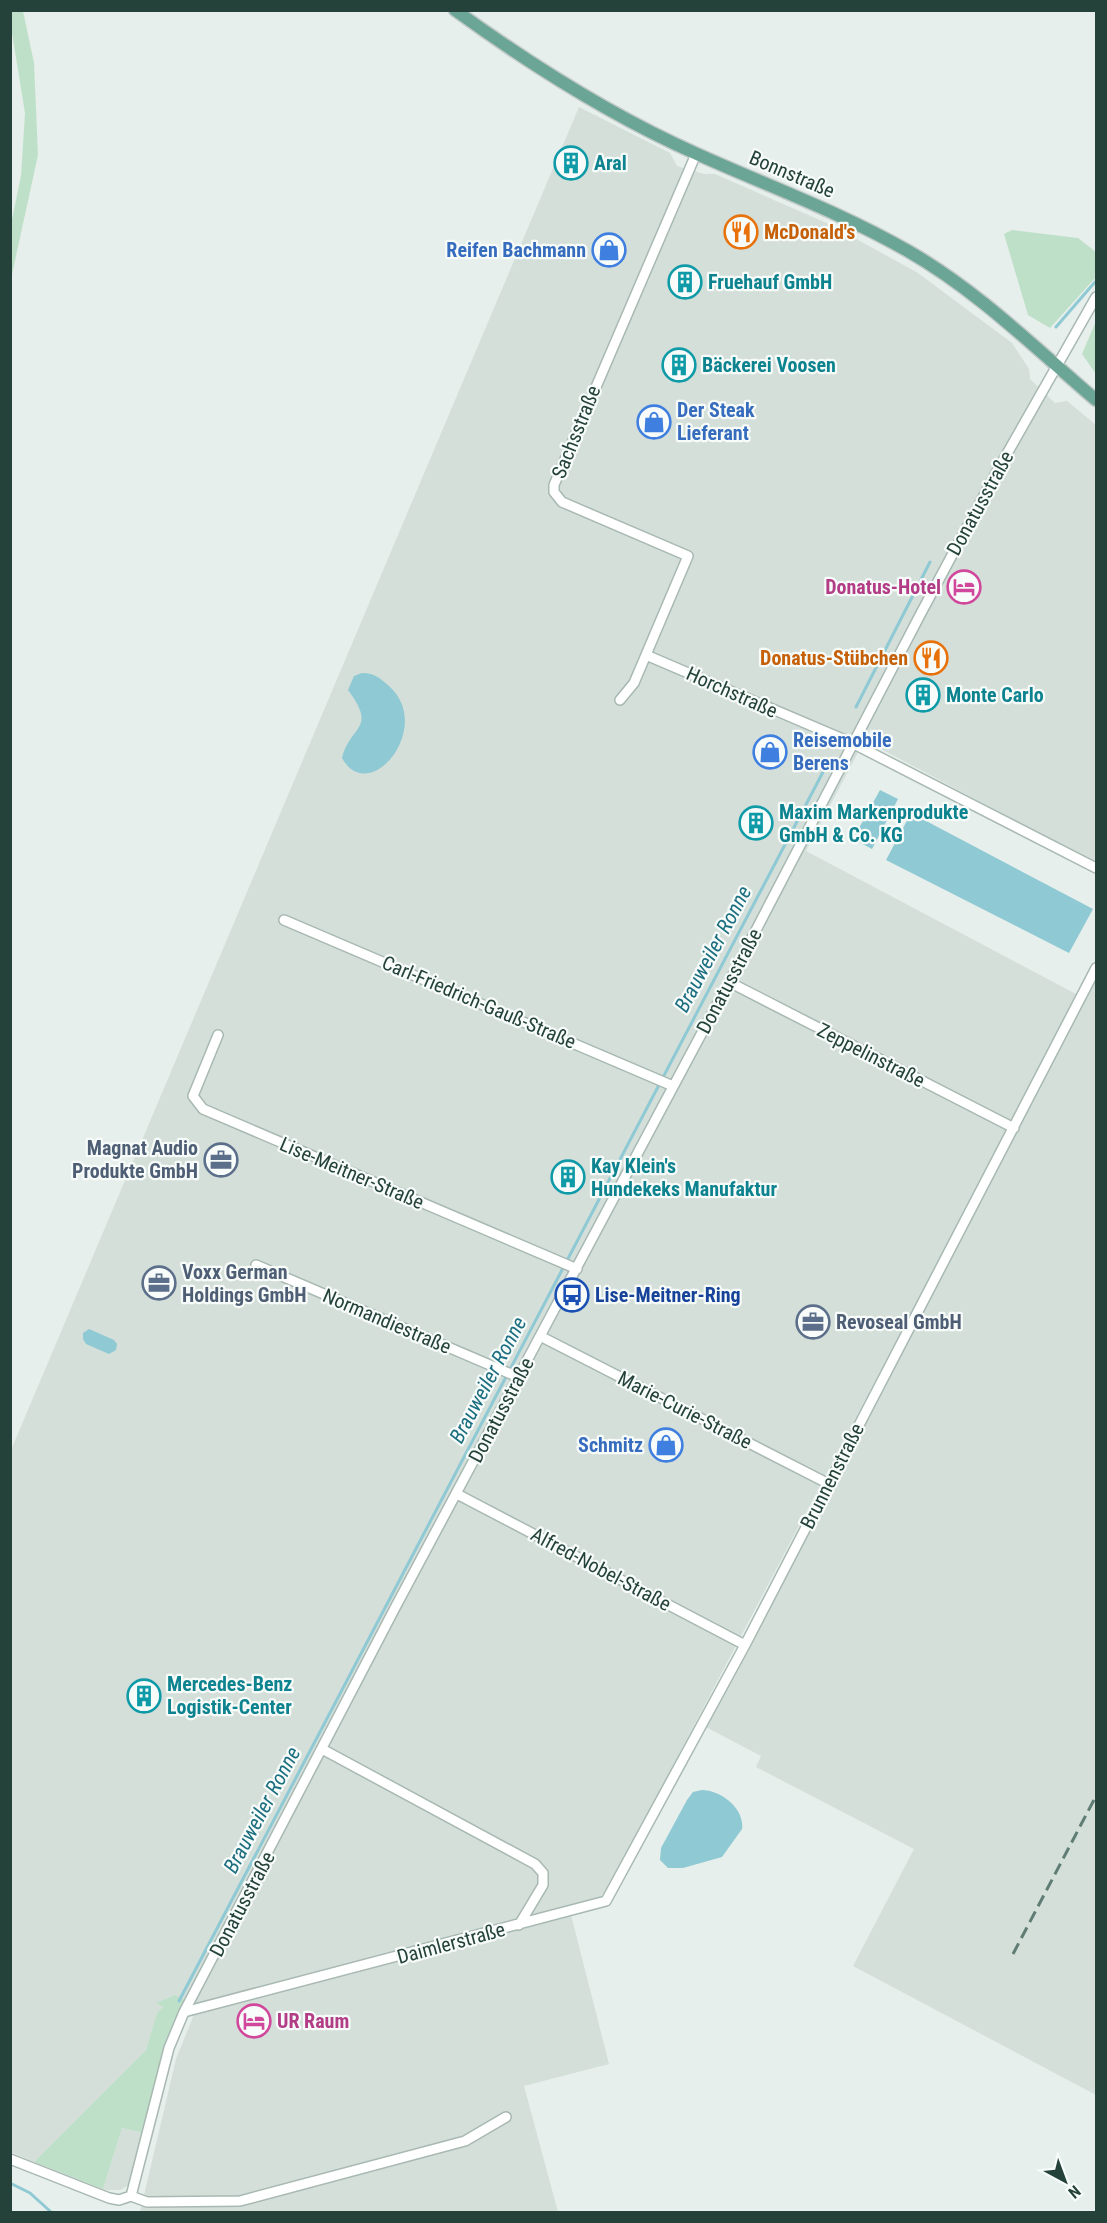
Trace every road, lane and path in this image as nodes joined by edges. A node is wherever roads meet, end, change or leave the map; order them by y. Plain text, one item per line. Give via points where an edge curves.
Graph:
1 (455, 10) edge
2 (696, 154) junction
3 (1096, 297) edge
4 (1057, 365) junction
5 (1096, 400) edge
6 (646, 655) junction
7 (620, 700) dead end
8 (852, 743) junction
9 (1096, 868) edge
10 (284, 920) dead end
11 (1096, 968) edge
12 (729, 982) junction
13 (218, 1035) dead end
14 (670, 1084) junction
15 (1014, 1128) junction
16 (256, 1265) dead end
17 (574, 1268) junction
18 (540, 1336) junction
19 (516, 1376) junction
20 (829, 1484) junction
21 (457, 1494) junction
22 (745, 1645) junction
23 (322, 1749) junction
24 (519, 1925) junction
25 (184, 2012) junction
26 (506, 2117) dead end
27 (10, 2159) edge
28 (131, 2196) junction

1 - 2 main road, Bonnstraße via 554,78
2 - 4 main road, Bonnstraße via 857,223 910,252 956,282
2 - 6 street, Sachsstraße via 554,485 562,502 688,556
3 - 4 street, Donatusstraße
4 - 5 main road, Bonnstraße
4 - 8 street, Donatusstraße
6 - 7 street, Sachsstraße via 634,683
6 - 8 street, Horchstraße
8 - 9 street, Horchstraße
8 - 12 street, Donatusstraße
10 - 14 street, Carl-Friedrich-Gauß-Straße
11 - 15 street, Brunnenstraße
12 - 14 street, Donatusstraße
12 - 15 street, Zeppelinstraße
13 - 17 street, Lise-Meitner-Straße via 194,1096 203,1109
14 - 17 street, Donatusstraße
15 - 20 street, Brunnenstraße
16 - 19 street, Normandiestraße
17 - 18 street, Donatusstraße
18 - 19 street, Donatusstraße
18 - 20 street, Marie-Curie-Straße
19 - 21 street, Donatusstraße
20 - 22 street, Brunnenstraße
21 - 22 street, Alfred-Nobel-Straße
21 - 23 street, Donatusstraße
22 - 24 street, Brunnenstraße via 606,1901
23 - 24 street, Daimlerstraße via 535,1864 543,1873 543,1885
23 - 25 street, Donatusstraße
24 - 25 street, Daimlerstraße
25 - 28 street, Donatusstraße via 169,2048
26 - 28 street via 465,2141 240,2201 147,2202
27 - 28 street via 109,2198

